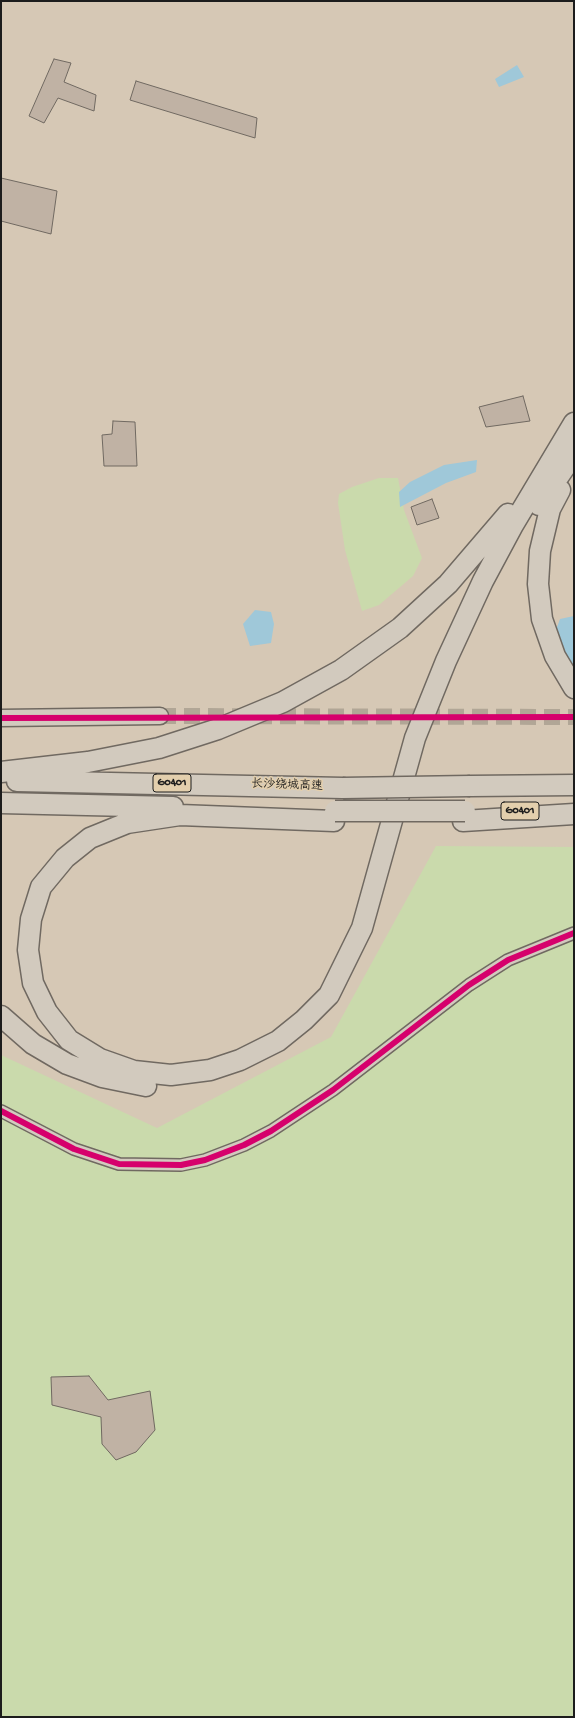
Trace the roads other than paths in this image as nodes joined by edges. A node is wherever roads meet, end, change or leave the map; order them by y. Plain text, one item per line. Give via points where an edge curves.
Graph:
1 (574, 423) edge
2 (565, 452) edge
3 (574, 461) edge
4 (574, 688) edge
5 (160, 716) tunnel mouth
6 (1, 718) edge
7 (1, 772) edge
8 (1, 781) edge
9 (574, 786) edge
10 (1, 803) edge
11 (574, 810) edge
12 (574, 814) edge
13 (334, 816) junction
14 (464, 816) junction
15 (574, 933) edge
16 (1, 1016) edge
17 (1, 1111) edge

1 - 2 highway
2 - 7 highway via 448,584 400,628 341,670 283,702 218,729 159,748 88,762
2 - 13 highway via 486,574 446,661 414,738 362,928 329,995 278,1041 240,1060 210,1070 171,1076 134,1071 100,1059 69,1040 47,1012 33,983 28,950 31,919 41,887 65,858 90,838 127,823 180,815
2 - 16 highway via 477,620 447,689 420,761 373,929 356,969 336,1002 314,1028 278,1056 233,1076 190,1085 147,1086 102,1077 67,1064 33,1044
3 - 4 highway via 550,509 540,551 538,584 542,619 555,656
5 - 6 street
8 - 9 highway, 长沙绕城高速 / G0401, bridge via 343,788
10 - 13 highway, 长沙绕城高速 / G0401
11 - 14 highway, G0401
12 - 14 highway
13 - 14 highway
15 - 17 street via 508,960 469,985 333,1090 244,1145 205,1160 180,1166 119,1164 74,1150

